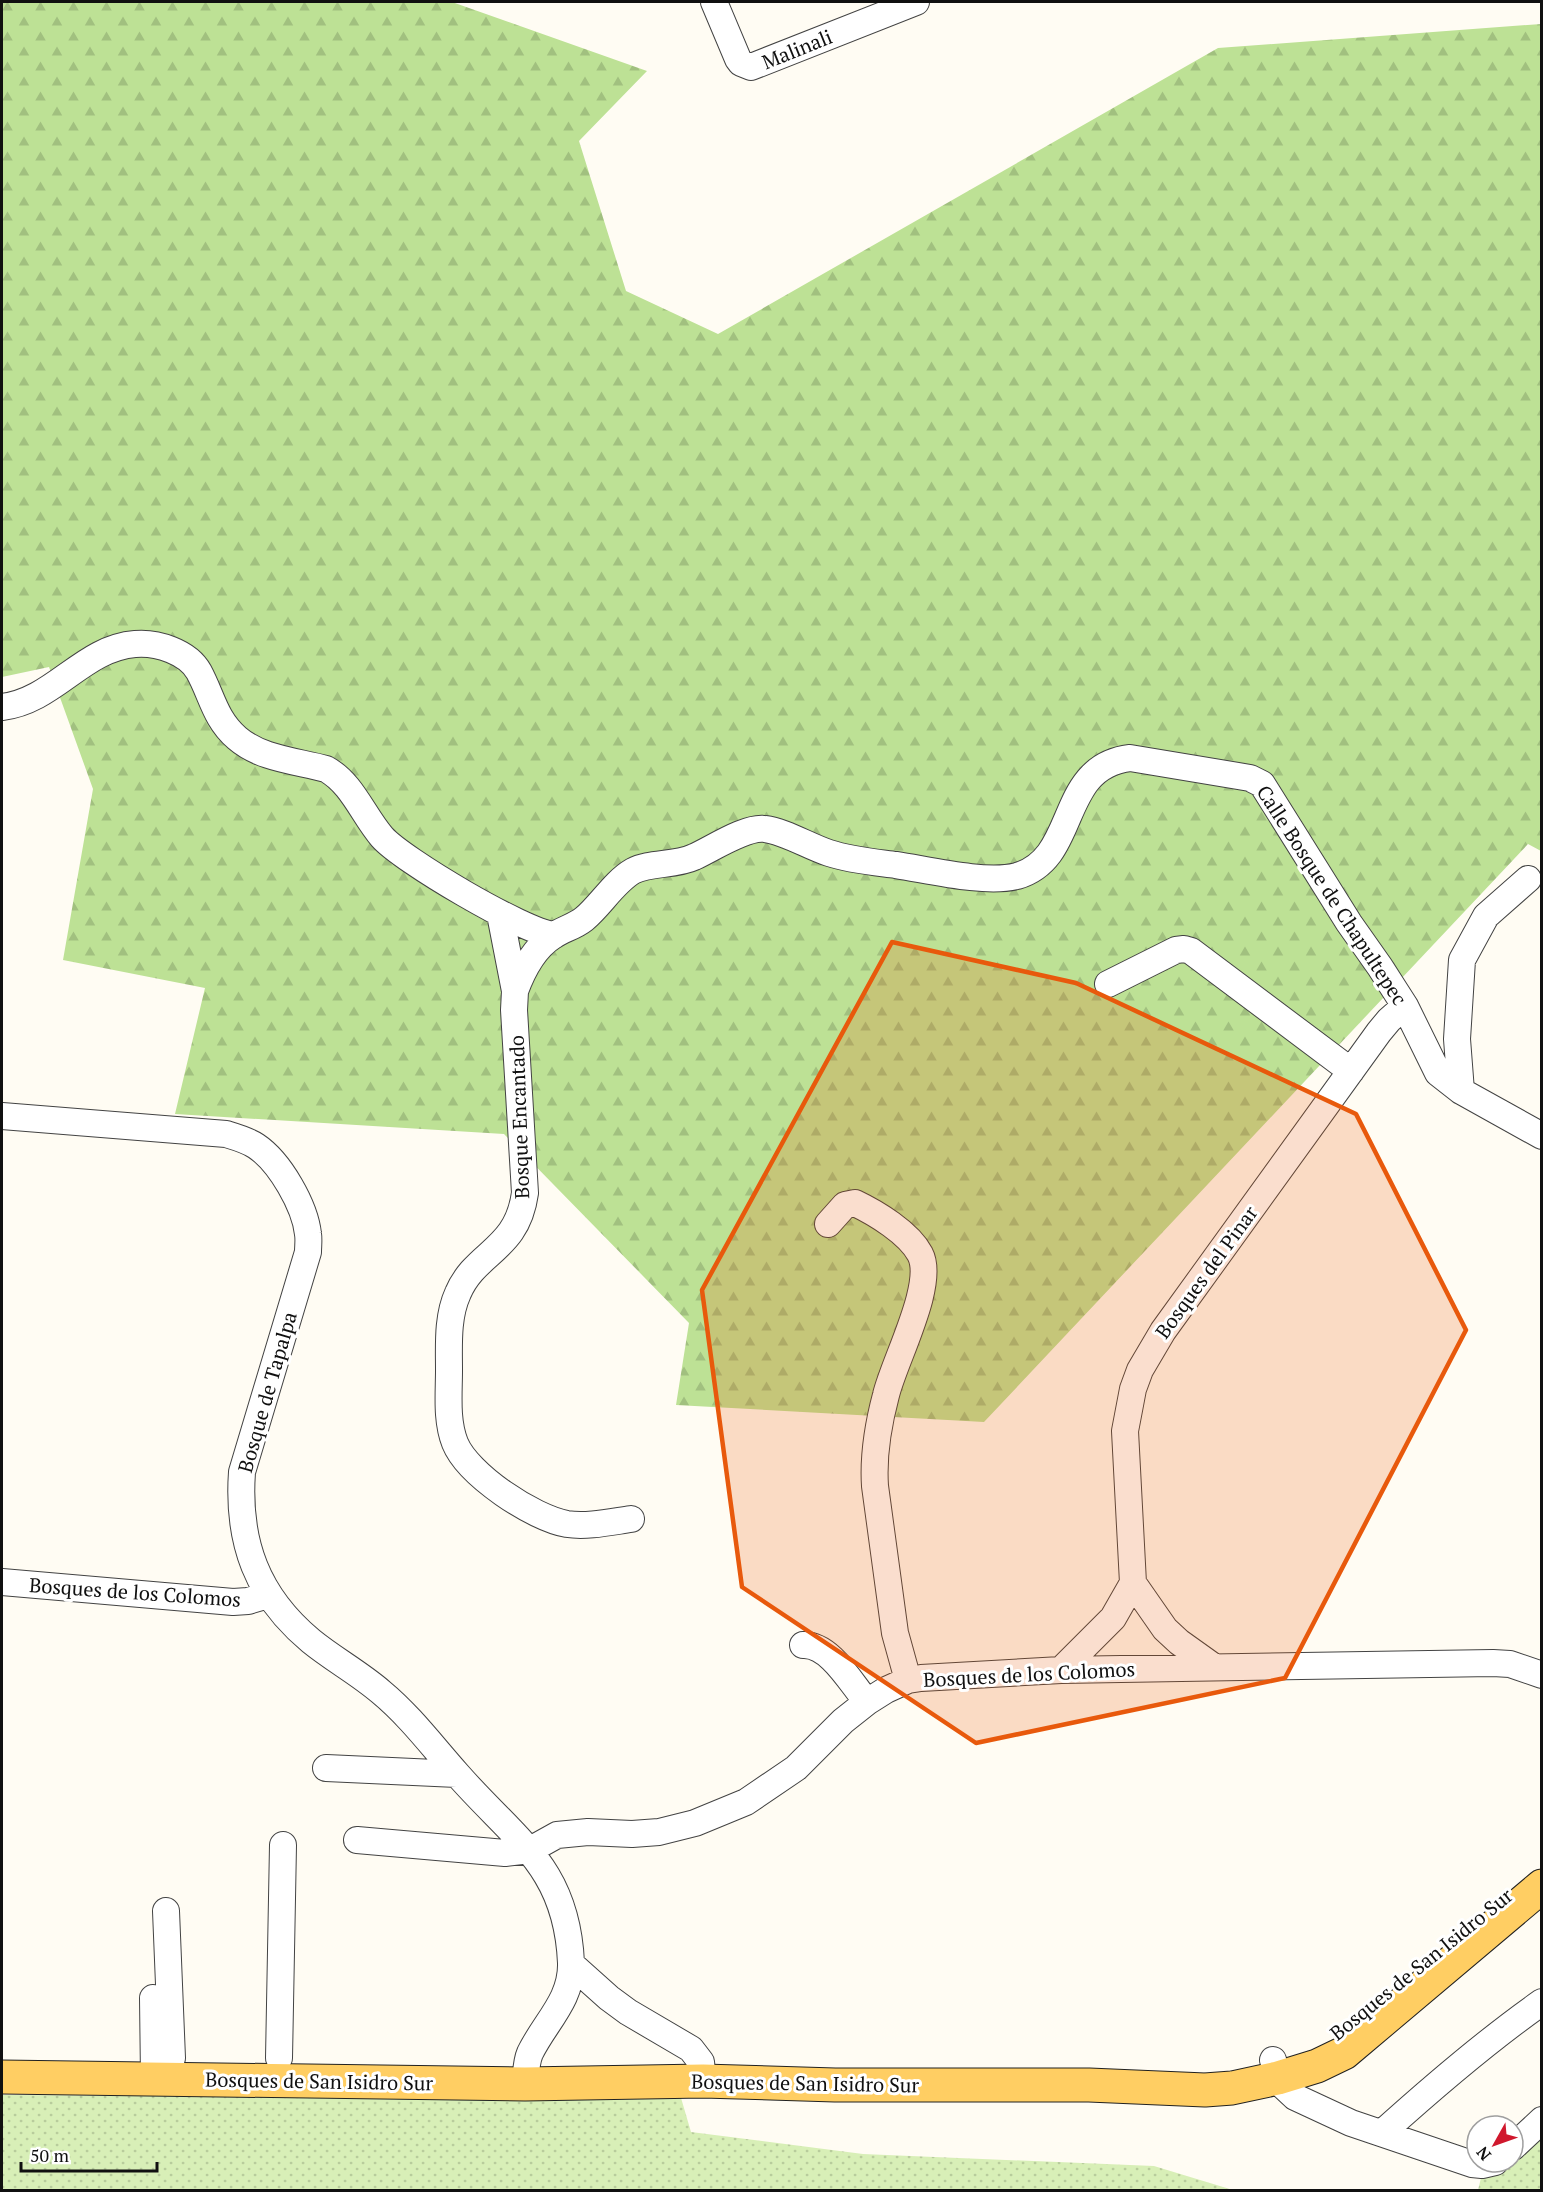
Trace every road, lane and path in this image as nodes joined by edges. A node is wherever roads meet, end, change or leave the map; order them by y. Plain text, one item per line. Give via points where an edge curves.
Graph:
1 (714, 2) edge
2 (916, 2) edge
3 (2, 707) edge
4 (1527, 879) dead end
5 (500, 914) junction
6 (554, 935) junction
7 (1108, 984) dead end
8 (515, 991) junction
9 (1405, 1006) junction
10 (1352, 1071) junction
11 (1461, 1091) junction
12 (2, 1116) edge
13 (1540, 1133) edge
14 (828, 1224) dead end
15 (631, 1519) dead end
16 (2, 1582) edge
17 (1133, 1583) junction
18 (268, 1594) junction
19 (803, 1645) dead end
20 (1214, 1667) junction
21 (1061, 1670) junction
22 (1542, 1675) edge
23 (908, 1680) junction
24 (867, 1702) junction
25 (326, 1768) dead end
26 (457, 1774) junction
27 (357, 1840) dead end
28 (283, 1845) dead end
29 (530, 1850) junction
30 (1542, 1866) edge
31 (1542, 1886) edge
32 (166, 1911) dead end
33 (153, 1939) dead end
34 (571, 1964) junction
35 (1542, 2002) edge
36 (2, 2056) edge
37 (279, 2058) junction
38 (160, 2065) junction
39 (46, 2067) junction
40 (1275, 2069) junction
41 (702, 2072) junction
42 (526, 2073) junction
43 (2, 2077) edge
44 (1542, 2120) edge
45 (1382, 2133) junction
46 (1525, 2136) edge
47 (1465, 2162) edge

1 - 2 street, Malinali via 738,58 751,67
3 - 5 street via 30,699 96,655 115,647 153,645 174,651 194,665 216,713 238,740 265,754 327,769 344,783 381,836 398,852
4 - 11 street via 1486,916 1462,960 1456,1039
5 - 6 street
5 - 8 street
6 - 8 street, Calle Bosque de Chapultepec via 534,954
6 - 9 street, Calle Bosque de Chapultepec via 585,918 634,871 683,862 743,833 760,829 842,857 970,877 1022,874 1041,862 1055,846 1088,779 1111,762 1130,758 1259,781
7 - 10 street via 1176,950 1191,951
8 - 15 street, Bosque Encantado via 523,1207 511,1233 458,1292 449,1332 450,1426 462,1456 474,1470 546,1518 577,1525
9 - 10 street, Bosques del Pinar via 1389,1020
9 - 11 street, Calle Bosque de Chapultepec via 1436,1070
10 - 17 street, Bosques del Pinar via 1163,1332 1140,1370 1125,1431
11 - 13 street, Calle Bosque de Chapultepec
12 - 18 street, Bosque de Tapalpa via 226,1134 264,1152 297,1199 309,1235 308,1252 246,1456 240,1505 250,1551
14 - 23 street via 845,1205 855,1203 903,1233 920,1254 923,1266 923,1286 886,1394 874,1466 895,1633
16 - 18 street, Bosques de los Colomos via 233,1602
17 - 20 street via 1165,1629
17 - 21 street via 1113,1618
18 - 26 street, Bosque de Tapalpa via 283,1615 312,1642 391,1701
19 - 24 street via 813,1644 824,1650
20 - 21 street, Bosques de los Colomos
20 - 22 street, Bosques de los Colomos via 1493,1663
21 - 23 street, Bosques de los Colomos
23 - 24 street, Bosques de los Colomos
24 - 29 street, Bosques de los Colomos via 796,1768 746,1802 695,1823 659,1832 557,1834
25 - 26 street
26 - 29 street, Bosque de Tapalpa
27 - 29 street via 505,1853
28 - 37 street
29 - 34 street, Bosque de Tapalpa via 546,1870 564,1912
30 - 40 main road, Bosques de San Isidro Sur via 1350,2025
31 - 40 main road, Bosques de San Isidro Sur via 1357,2044 1335,2059
32 - 38 street
33 - 38 street
34 - 41 street via 609,1998 646,2024 682,2042 696,2054
34 - 42 street, Bosque de Tapalpa via 563,2001 530,2054
35 - 45 street
36 - 39 main road, Bosques de San Isidro Sur
37 - 38 main road, Bosques de San Isidro Sur
37 - 42 main road, Bosques de San Isidro Sur
38 - 39 main road, Bosques de San Isidro Sur
38 - 42 main road, Bosques de San Isidro Sur
39 - 43 main road, Bosques de San Isidro Sur
40 - 41 main road, Bosques de San Isidro Sur via 1251,2085 1205,2090 1089,2085 835,2085
40 - 45 street via 1283,2087 1295,2097
41 - 42 main road, Bosques de San Isidro Sur
44 - 46 street
45 - 47 street

